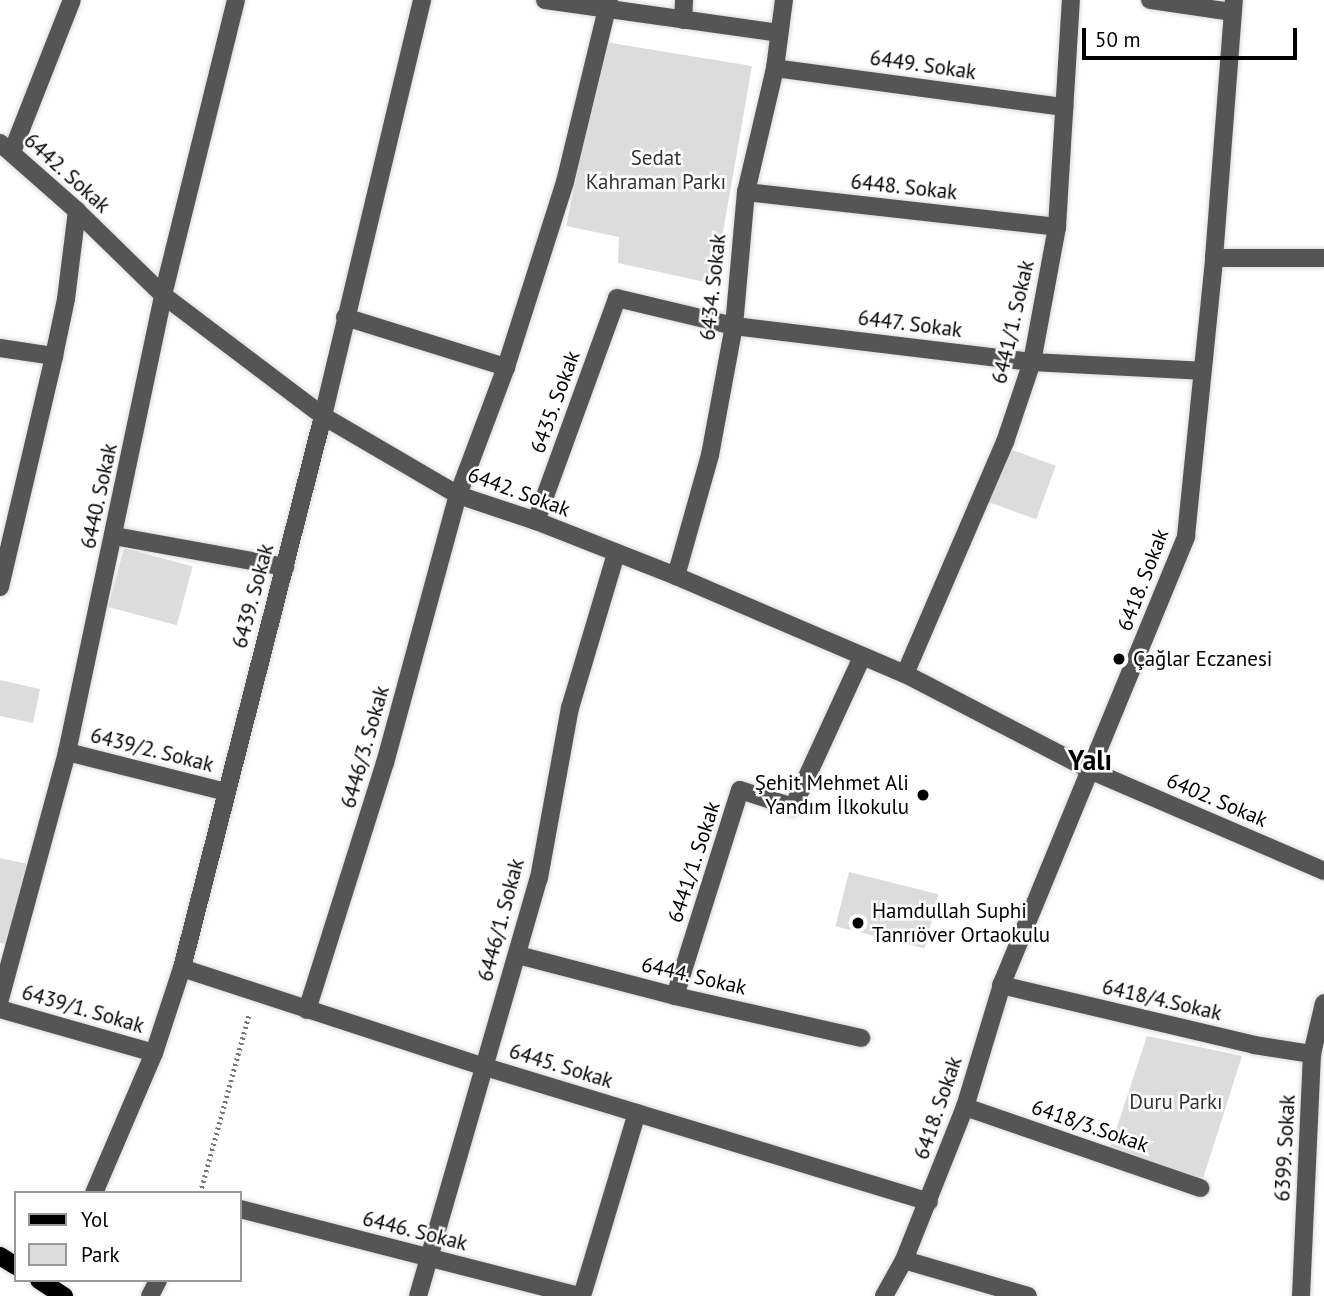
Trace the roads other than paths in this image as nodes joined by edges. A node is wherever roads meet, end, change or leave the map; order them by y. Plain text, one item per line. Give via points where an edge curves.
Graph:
1 (72, 0) edge
2 (236, 0) edge
3 (422, 0) edge
4 (545, 0) edge
5 (684, 0) edge
6 (784, 0) edge
7 (1071, 0) edge
8 (1150, 0) edge
9 (609, 5) edge
10 (1233, 6) edge
11 (683, 20) junction
12 (779, 33) junction
13 (775, 68) junction
14 (1064, 107) junction
15 (6, 148) edge
16 (746, 192) junction
17 (77, 211) junction
18 (1057, 227) junction
19 (1214, 258) junction
20 (1324, 258) edge
21 (163, 295) junction
22 (617, 298) joint
23 (345, 317) junction
24 (734, 326) junction
25 (0, 348) edge
26 (54, 356) junction
27 (1032, 362) junction
28 (506, 367) junction
29 (1201, 371) junction
30 (323, 416) junction
31 (458, 495) junction
32 (536, 521) junction
33 (114, 536) junction
34 (616, 554) junction
35 (285, 567) junction
36 (676, 576) junction
37 (0, 587) edge
38 (862, 657) junction
39 (905, 674) junction
40 (67, 752) junction
41 (1092, 771) junction
42 (226, 792) junction
43 (1324, 871) edge
44 (6, 951) edge
45 (518, 955) junction
46 (182, 968) junction
47 (1002, 985) junction
48 (675, 996) junction
49 (0, 999) edge
50 (1324, 1003) edge
51 (0, 1009) edge
52 (307, 1010) junction
53 (861, 1038) dead end
54 (154, 1053) junction
55 (1312, 1054) junction
56 (482, 1066) junction
57 (965, 1107) junction
58 (637, 1113) junction
59 (1200, 1188) dead end
60 (95, 1191) edge
61 (929, 1202) junction
62 (242, 1210) edge
63 (428, 1257) junction
64 (904, 1261) junction
65 (418, 1296) edge
66 (581, 1296) edge
67 (884, 1296) edge
68 (1028, 1296) edge
69 (1301, 1296) edge

1 - 15 street
2 - 21 street, 6440. Sokak
3 - 23 street, 6439. Sokak
4 - 9 street
5 - 11 street
6 - 12 street, 6434. Sokak
7 - 14 street, 6441/1. Sokak
8 - 10 street
9 - 11 street
9 - 28 street, 6446/3. Sokak via 565,182
10 - 19 street, 6418. Sokak
11 - 12 street
12 - 13 street, 6434. Sokak
13 - 14 street, 6449. Sokak
13 - 16 street, 6434. Sokak
14 - 18 street, 6441/1. Sokak
15 - 17 street, 6442. Sokak
16 - 18 street, 6448. Sokak
16 - 24 street, 6434. Sokak
17 - 21 street, 6442. Sokak
17 - 26 street
18 - 27 street, 6441/1. Sokak
19 - 20 street
19 - 29 street, 6418. Sokak
21 - 30 street, 6442. Sokak
21 - 33 street, 6440. Sokak
22 - 24 street, 6447. Sokak
22 - 32 street, 6435. Sokak
23 - 28 street
23 - 30 street, 6439. Sokak
24 - 27 street, 6447. Sokak
24 - 36 street, 6434. Sokak via 710,455
25 - 26 street
26 - 37 street
27 - 29 street, 6447. Sokak
27 - 39 street, 6441/1. Sokak via 1004,442
28 - 31 street, 6446/3. Sokak
29 - 41 street, 6418. Sokak via 1186,536
30 - 31 street, 6442. Sokak
30 - 35 street, 6439. Sokak
31 - 32 street, 6442. Sokak
31 - 52 street, 6446/3. Sokak via 385,763
32 - 34 street, 6442. Sokak
33 - 35 street
33 - 40 street, 6440. Sokak
34 - 36 street, 6442. Sokak
34 - 45 street, 6446/1. Sokak via 569,708 539,878
35 - 42 street, 6439. Sokak
36 - 38 street, 6442. Sokak
38 - 39 street, 6442. Sokak
38 - 48 street, 6441/1. Sokak via 793,807 740,790
39 - 41 street, 6442. Sokak
40 - 42 street, 6439/2. Sokak
40 - 44 street, 6440. Sokak
41 - 43 street, 6402. Sokak
41 - 47 street, 6418. Sokak
42 - 46 street, 6439. Sokak
44 - 49 street, 6440. Sokak
45 - 48 street, 6444. Sokak
45 - 56 street, 6446/1. Sokak
46 - 52 street, 6445. Sokak
46 - 54 street, 6439. Sokak
47 - 55 street, 6418/4.Sokak
47 - 57 street, 6418. Sokak
48 - 53 street, 6444. Sokak
50 - 55 street, 6399. Sokak
51 - 54 street, 6439/1. Sokak
52 - 56 street, 6445. Sokak
54 - 60 street, 6439. Sokak
55 - 69 street, 6399. Sokak
56 - 58 street, 6445. Sokak
56 - 63 street, 6446/1. Sokak
57 - 59 street, 6418/3.Sokak
57 - 61 street, 6418. Sokak
58 - 61 street, 6445. Sokak
58 - 66 street
61 - 64 street, 6418. Sokak
62 - 63 street, 6446. Sokak
63 - 65 street, 6446/1. Sokak
63 - 66 street, 6446. Sokak
64 - 67 street, 6418. Sokak
64 - 68 street

